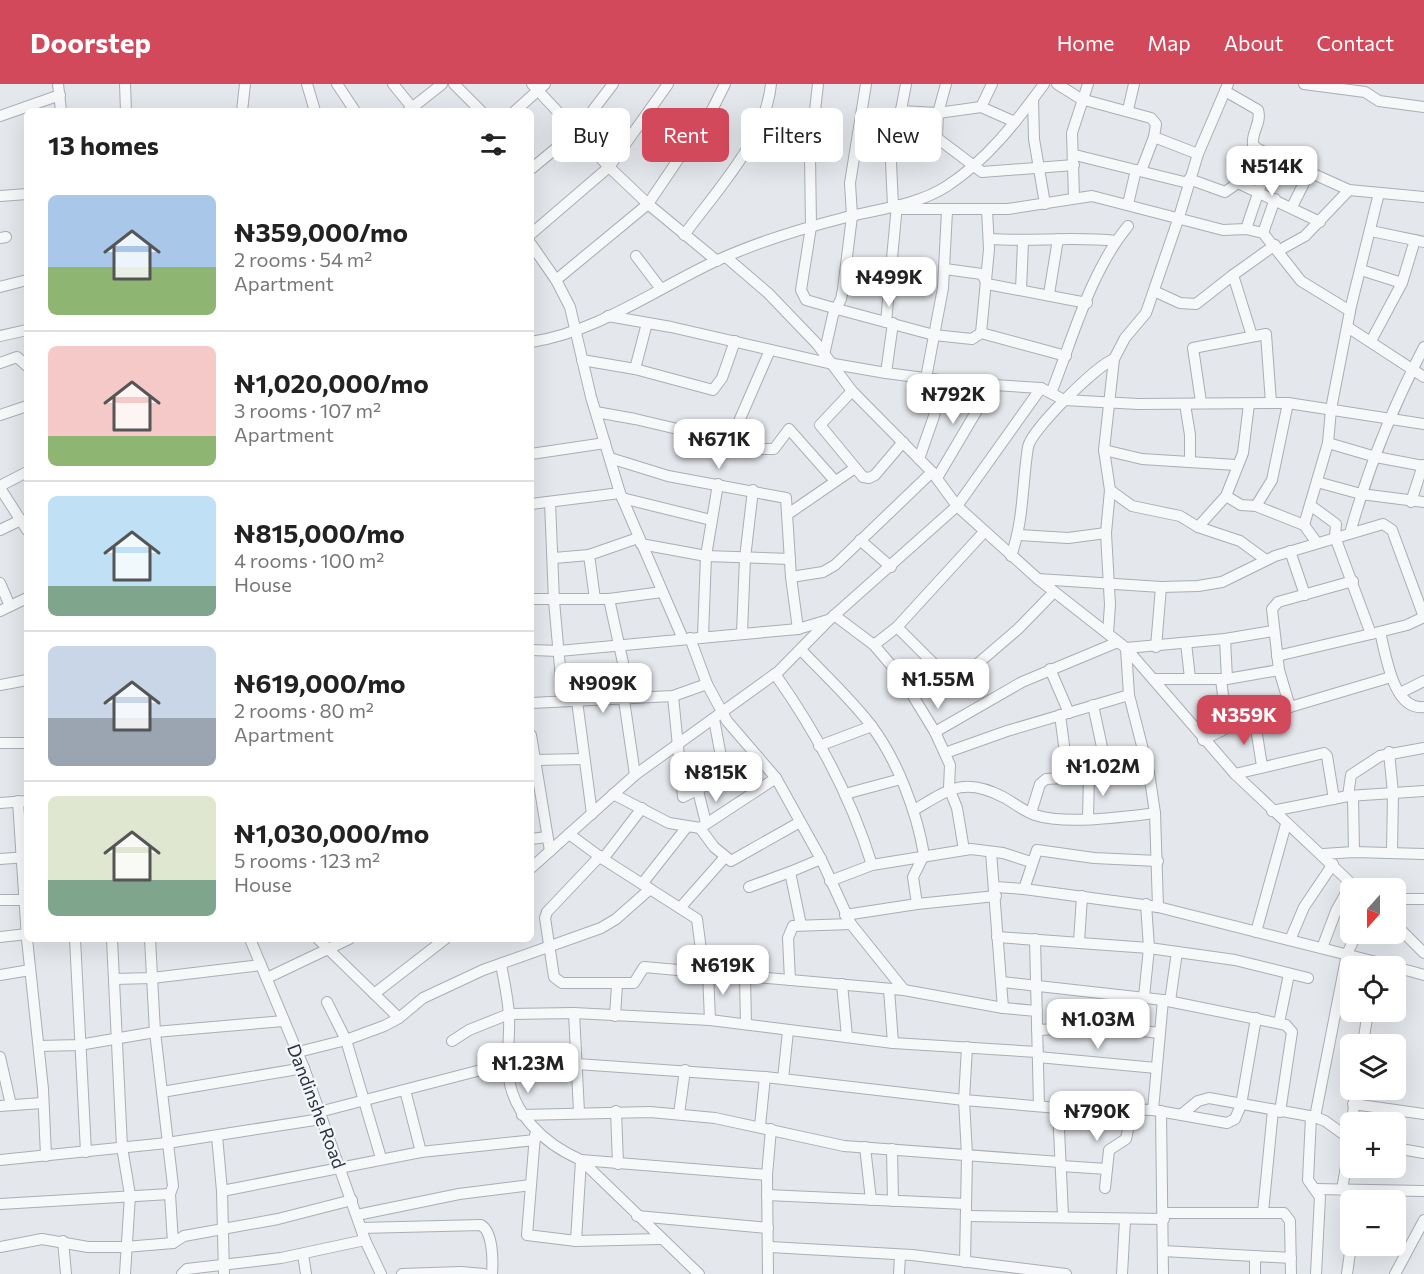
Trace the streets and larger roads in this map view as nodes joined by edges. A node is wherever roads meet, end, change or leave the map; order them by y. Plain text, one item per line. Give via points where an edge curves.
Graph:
1 (125, 84) edge
2 (245, 84) edge
3 (307, 84) edge
4 (337, 84) edge
5 (393, 84) edge
6 (442, 84) edge
7 (454, 84) edge
8 (613, 84) edge
9 (668, 84) edge
10 (725, 84) edge
11 (771, 84) edge
12 (818, 84) edge
13 (866, 84) edge
14 (906, 84) edge
15 (946, 84) edge
16 (992, 84) edge
17 (1044, 84) edge
18 (1057, 84) edge
19 (1088, 84) edge
20 (1134, 84) edge
21 (1304, 84) edge
22 (539, 86) edge
23 (1227, 87) edge
24 (59, 89) edge
25 (1033, 99) junction
26 (1081, 99) junction
27 (981, 107) junction
28 (1424, 107) edge
29 (62, 108) edge
30 (126, 108) edge
31 (242, 108) edge
32 (314, 108) edge
33 (353, 108) edge
34 (411, 108) edge
35 (414, 108) edge
36 (478, 108) edge
37 (517, 108) edge
38 (558, 108) edge
39 (595, 108) edge
40 (901, 108) edge
41 (939, 108) edge
42 (1128, 110) junction
43 (941, 113) edge
44 (0, 116) edge
45 (1015, 122) junction
46 (1154, 137) junction
47 (941, 141) edge
48 (552, 152) edge
49 (1198, 154) junction
50 (1271, 155) junction
51 (1074, 160) junction
52 (605, 162) edge
53 (891, 162) edge
54 (534, 167) edge
55 (609, 167) junction
56 (973, 167) junction
57 (1040, 169) junction
58 (1138, 170) junction
59 (1309, 173) junction
60 (1189, 181) junction
61 (1348, 189) junction
62 (1258, 192) junction
63 (1379, 193) junction
64 (24, 194) edge
65 (0, 196) edge
66 (1424, 197) edge
67 (1074, 198) junction
68 (1275, 199) junction
69 (648, 204) junction
70 (1045, 204) junction
71 (1128, 204) junction
72 (896, 207) junction
73 (1292, 207) junction
74 (987, 210) junction
75 (947, 211) junction
76 (852, 216) junction
77 (1179, 217) junction
78 (1320, 222) junction
79 (812, 226) junction
80 (1128, 226) dead end
81 (1246, 229) junction
82 (534, 231) edge
83 (1371, 231) junction
84 (1263, 233) junction
85 (684, 235) junction
86 (989, 239) junction
87 (1058, 239) junction
88 (1116, 241) junction
89 (1420, 241) edge
90 (1023, 242) junction
91 (1277, 248) junction
92 (534, 249) edge
93 (636, 256) dead end
94 (722, 259) junction
95 (542, 261) junction
96 (534, 264) edge
97 (945, 269) junction
98 (1361, 270) junction
99 (1233, 275) junction
100 (556, 279) junction
101 (24, 281) edge
102 (1402, 283) junction
103 (987, 284) junction
104 (0, 287) edge
105 (661, 289) junction
106 (1021, 290) junction
107 (1154, 291) junction
108 (1049, 294) junction
109 (1087, 303) junction
110 (837, 309) junction
111 (1350, 311) junction
112 (608, 316) junction
113 (647, 322) junction
114 (890, 322) junction
115 (1349, 328) junction
116 (24, 331) edge
117 (576, 331) junction
118 (981, 333) junction
119 (934, 334) junction
120 (0, 336) edge
121 (1252, 336) junction
122 (534, 341) edge
123 (735, 341) junction
124 (1371, 341) junction
125 (1424, 346) edge
126 (770, 350) junction
127 (1066, 356) junction
128 (826, 359) junction
129 (1114, 359) junction
130 (582, 360) junction
131 (0, 363) edge
132 (24, 363) edge
133 (635, 369) junction
134 (1412, 369) junction
135 (886, 373) junction
136 (1424, 377) edge
137 (926, 378) junction
138 (941, 380) junction
139 (992, 385) junction
140 (852, 391) junction
141 (1046, 391) junction
142 (1064, 400) junction
143 (1201, 402) junction
144 (1271, 403) junction
145 (1288, 403) junction
146 (1108, 404) junction
147 (1185, 404) junction
148 (1249, 404) junction
149 (24, 407) edge
150 (1331, 409) junction
151 (596, 412) junction
152 (0, 415) edge
153 (1392, 418) junction
154 (1424, 424) edge
155 (730, 442) junction
156 (903, 442) junction
157 (605, 443) junction
158 (1328, 443) junction
159 (1104, 450) junction
160 (534, 454) edge
161 (1376, 457) junction
162 (610, 458) junction
163 (919, 459) junction
164 (1190, 462) junction
165 (1236, 465) junction
166 (1423, 466) edge
167 (855, 468) junction
168 (24, 474) edge
169 (934, 475) junction
170 (835, 481) junction
171 (1317, 482) junction
172 (718, 484) junction
173 (1, 489) edge
174 (753, 490) junction
175 (1110, 490) junction
176 (1361, 494) junction
177 (621, 496) junction
178 (1226, 496) junction
179 (550, 502) junction
180 (1411, 502) junction
181 (1424, 502) edge
182 (534, 504) edge
183 (1310, 505) junction
184 (957, 506) junction
185 (1256, 506) junction
186 (788, 514) junction
187 (21, 520) junction
188 (711, 520) junction
189 (24, 525) edge
190 (1304, 525) junction
191 (1198, 527) junction
192 (0, 530) edge
193 (984, 532) junction
194 (1106, 533) junction
195 (1350, 533) junction
196 (1019, 535) junction
197 (1335, 537) junction
198 (860, 540) junction
199 (639, 541) junction
200 (1317, 543) junction
201 (1290, 551) junction
202 (589, 555) junction
203 (706, 556) junction
204 (1011, 556) junction
205 (554, 558) junction
206 (745, 558) junction
207 (790, 559) junction
208 (1266, 560) junction
209 (891, 567) junction
210 (791, 577) junction
211 (1038, 579) junction
212 (1353, 581) junction
213 (0, 583) edge
214 (1108, 583) junction
215 (1161, 587) junction
216 (662, 592) junction
217 (1054, 592) junction
218 (1305, 595) junction
219 (24, 599) edge
220 (534, 599) edge
221 (595, 599) junction
222 (609, 599) junction
223 (554, 601) junction
224 (5, 608) edge
225 (831, 617) junction
226 (1424, 617) edge
227 (897, 627) junction
228 (798, 628) junction
229 (1273, 632) junction
230 (742, 633) junction
231 (1108, 633) junction
232 (1375, 633) junction
233 (702, 636) junction
234 (686, 638) junction
235 (1225, 639) junction
236 (1186, 643) junction
237 (874, 645) junction
238 (1122, 645) junction
239 (617, 646) junction
240 (1156, 647) junction
241 (534, 650) edge
242 (801, 650) junction
243 (559, 651) junction
244 (1277, 656) junction
245 (1050, 669) junction
246 (1280, 670) junction
247 (775, 674) junction
248 (1391, 677) junction
249 (1190, 678) junction
250 (1153, 679) junction
251 (1224, 679) junction
252 (24, 681) edge
253 (1424, 681) edge
254 (707, 684) junction
255 (0, 685) edge
256 (1400, 693) junction
257 (1129, 695) junction
258 (674, 696) junction
259 (577, 700) junction
260 (624, 700) junction
261 (563, 701) junction
262 (534, 703) edge
263 (1093, 705) junction
264 (1290, 706) junction
265 (1424, 707) edge
266 (1064, 714) junction
267 (718, 716) junction
268 (1255, 722) junction
269 (872, 726) junction
270 (1227, 728) junction
271 (935, 732) junction
272 (1203, 740) junction
273 (24, 742) edge
274 (0, 743) edge
275 (678, 745) junction
276 (819, 746) junction
277 (1424, 748) edge
278 (1389, 752) junction
279 (945, 753) junction
280 (534, 754) edge
281 (584, 759) junction
282 (535, 760) junction
283 (1262, 766) junction
284 (742, 767) dead end
285 (1149, 772) junction
286 (1235, 774) junction
287 (635, 775) junction
288 (1089, 775) junction
289 (1108, 775) junction
290 (1068, 776) junction
291 (725, 778) junction
292 (776, 778) junction
293 (901, 779) junction
294 (535, 785) edge
295 (949, 790) junction
296 (698, 791) junction
297 (1424, 791) edge
298 (1393, 793) junction
299 (613, 794) junction
300 (845, 794) junction
301 (1351, 796) junction
302 (1335, 800) junction
303 (22, 801) edge
304 (0, 802) edge
305 (642, 808) junction
306 (914, 810) junction
307 (1272, 811) junction
308 (1031, 813) junction
309 (1155, 813) junction
310 (592, 814) junction
311 (1088, 819) junction
312 (800, 822) junction
313 (23, 824) edge
314 (1286, 824) junction
315 (703, 825) junction
316 (686, 828) junction
317 (570, 834) junction
318 (547, 837) junction
319 (534, 839) edge
320 (964, 850) junction
321 (550, 851) junction
322 (991, 852) junction
323 (1354, 852) junction
324 (1392, 853) junction
325 (1323, 854) junction
326 (1424, 854) edge
327 (924, 855) junction
328 (724, 857) junction
329 (23, 858) edge
330 (601, 858) junction
331 (0, 859) edge
332 (821, 859) junction
333 (1158, 861) junction
334 (1032, 862) junction
335 (534, 864) edge
336 (1333, 864) junction
337 (872, 865) junction
338 (790, 872) junction
339 (1346, 878) edge
340 (24, 879) edge
341 (830, 881) junction
342 (646, 886) junction
343 (749, 887) dead end
344 (1024, 889) junction
345 (995, 892) junction
346 (1082, 896) junction
347 (1406, 899) edge
348 (1424, 899) edge
349 (0, 900) edge
350 (24, 900) edge
351 (917, 904) junction
352 (1146, 904) junction
353 (1340, 905) edge
354 (1158, 907) junction
355 (680, 908) junction
356 (848, 920) junction
357 (801, 925) junction
358 (1256, 932) junction
359 (24, 934) edge
360 (1406, 935) edge
361 (0, 937) edge
362 (997, 937) junction
363 (1035, 939) junction
364 (1290, 940) junction
365 (27, 942) edge
366 (75, 942) edge
367 (112, 942) edge
368 (150, 942) edge
369 (251, 942) edge
370 (321, 942) edge
371 (343, 942) edge
372 (442, 942) edge
373 (1079, 942) junction
374 (1352, 944) edge
375 (551, 948) junction
376 (1149, 948) junction
377 (1322, 948) junction
378 (328, 950) junction
379 (1177, 952) junction
380 (1424, 953) edge
381 (1347, 954) junction
382 (1353, 956) edge
383 (501, 964) junction
384 (261, 965) junction
385 (30, 970) junction
386 (1406, 970) edge
387 (706, 973) junction
388 (1289, 974) junction
389 (0, 975) edge
390 (1424, 975) edge
391 (745, 976) junction
392 (152, 978) junction
393 (267, 978) junction
394 (1308, 978) dead end
395 (114, 979) junction
396 (790, 980) junction
397 (1002, 982) junction
398 (842, 984) junction
399 (617, 985) junction
400 (1034, 987) junction
401 (889, 988) junction
402 (904, 990) junction
403 (374, 994) junction
404 (1144, 997) junction
405 (1167, 1001) junction
406 (327, 1002) dead end
407 (1003, 1008) junction
408 (1037, 1011) junction
409 (574, 1013) junction
410 (509, 1014) junction
411 (615, 1016) junction
412 (399, 1018) junction
413 (1256, 1018) junction
414 (710, 1020) junction
415 (284, 1021) junction
416 (1279, 1023) junction
417 (746, 1024) junction
418 (1037, 1030) junction
419 (788, 1031) junction
420 (155, 1032) junction
421 (1160, 1033) junction
422 (847, 1037) junction
423 (115, 1039) junction
424 (346, 1040) junction
425 (452, 1041) dead end
426 (893, 1042) junction
427 (79, 1045) junction
428 (39, 1046) junction
429 (967, 1047) junction
430 (298, 1053) junction
431 (1038, 1055) junction
432 (0, 1057) edge
433 (508, 1063) junction
434 (576, 1064) junction
435 (304, 1068) junction
436 (1156, 1068) junction
437 (685, 1070) junction
438 (765, 1077) junction
439 (783, 1079) junction
440 (405, 1090) junction
441 (162, 1092) junction
442 (363, 1100) junction
443 (964, 1100) junction
444 (1354, 1100) edge
445 (42, 1103) junction
446 (1353, 1104) junction
447 (1241, 1105) junction
448 (6, 1106) edge
449 (1039, 1106) junction
450 (1058, 1108) junction
451 (1132, 1110) junction
452 (616, 1111) junction
453 (1157, 1111) junction
454 (1276, 1111) junction
455 (579, 1112) junction
456 (1353, 1112) edge
457 (522, 1114) junction
458 (679, 1114) junction
459 (1182, 1114) junction
460 (1424, 1114) edge
461 (320, 1115) junction
462 (1313, 1117) junction
463 (760, 1126) junction
464 (771, 1129) junction
465 (1340, 1132) edge
466 (535, 1134) junction
467 (217, 1136) junction
468 (167, 1143) junction
469 (865, 1147) junction
470 (122, 1148) junction
471 (892, 1149) junction
472 (1406, 1150) edge
473 (86, 1152) junction
474 (421, 1152) junction
475 (1424, 1153) edge
476 (967, 1155) junction
477 (46, 1156) junction
478 (381, 1158) junction
479 (0, 1160) edge
480 (580, 1160) junction
481 (618, 1164) junction
482 (1060, 1164) junction
483 (341, 1167) junction
484 (1107, 1169) junction
485 (767, 1175) junction
486 (1344, 1178) edge
487 (531, 1185) junction
488 (1105, 1188) dead end
489 (1316, 1189) junction
490 (1342, 1190) joint
491 (222, 1191) junction
492 (1424, 1191) edge
493 (1406, 1192) edge
494 (170, 1194) junction
495 (130, 1195) junction
496 (767, 1195) junction
497 (352, 1200) junction
498 (872, 1200) junction
499 (893, 1201) junction
500 (0, 1204) edge
501 (966, 1204) junction
502 (1263, 1212) junction
503 (357, 1215) junction
504 (637, 1216) junction
505 (966, 1216) junction
506 (1063, 1216) junction
507 (1164, 1216) junction
508 (1125, 1220) junction
509 (1424, 1220) edge
510 (361, 1228) junction
511 (768, 1228) junction
512 (223, 1229) junction
513 (660, 1239) junction
514 (365, 1240) junction
515 (63, 1241) junction
516 (576, 1241) junction
517 (173, 1243) junction
518 (0, 1247) edge
519 (125, 1247) junction
520 (770, 1247) junction
521 (1163, 1251) junction
522 (303, 1254) junction
523 (900, 1255) junction
524 (1255, 1256) junction
525 (1349, 1256) edge
526 (1291, 1258) junction
527 (965, 1262) junction
528 (223, 1268) edge
529 (1015, 1271) edge
530 (66, 1274) edge
531 (125, 1274) edge
532 (182, 1274) edge
533 (306, 1274) edge
534 (381, 1274) edge
535 (402, 1274) edge
536 (484, 1274) edge
537 (492, 1274) edge
538 (699, 1274) edge
539 (768, 1274) edge
540 (899, 1274) edge
541 (1066, 1274) edge
542 (1122, 1274) edge
543 (1163, 1274) edge
544 (1256, 1274) edge
545 (1291, 1274) edge
546 (1316, 1274) edge
547 (1347, 1274) edge
548 (1395, 1274) edge

1 - 30 street
2 - 31 street
3 - 32 street
4 - 33 street
5 - 34 street
6 - 35 street
7 - 36 street
8 - 39 street
9 - 55 street
10 - 69 street
11 - 85 street via 766,112 755,135
12 - 79 street via 810,155
13 - 76 street via 850,183
14 - 40 street
15 - 41 street
16 - 27 street
17 - 25 street
18 - 26 street
19 - 26 street
20 - 42 street
21 - 28 street via 1365,92 1379,101
22 - 37 street
22 - 38 street
23 - 49 street
23 - 50 street via 1258,110 1253,145
24 - 29 street
24 - 44 street
25 - 45 street
25 - 57 street
26 - 42 street
26 - 51 street via 1072,133
27 - 43 street
27 - 45 street
42 - 46 street via 1155,120
45 - 56 street
46 - 49 street
46 - 58 street
47 - 56 street
48 - 54 street
49 - 60 street
50 - 59 street
50 - 62 street
51 - 57 street
51 - 58 street
51 - 67 street
52 - 55 street
53 - 72 street
55 - 69 street
55 - 82 street
56 - 57 street via 985,172
56 - 72 street via 923,199
57 - 70 street
58 - 60 street
58 - 71 street
59 - 61 street
59 - 73 street
60 - 62 street via 1225,192 1236,183
60 - 77 street
61 - 63 street
61 - 78 street
62 - 68 street
62 - 81 street
63 - 66 street
63 - 83 street
64 - 65 street
67 - 70 street
67 - 71 street via 1101,197
68 - 73 street
68 - 84 street
69 - 85 street
69 - 100 street
70 - 74 street
71 - 77 street
72 - 75 street
72 - 76 street
72 - 114 street
73 - 78 street
74 - 75 street
74 - 86 street
75 - 97 street
76 - 79 street
76 - 110 street
77 - 81 street via 1222,230
77 - 107 street
78 - 91 street via 1305,236
79 - 94 street
79 - 110 street via 801,291 806,300
80 - 88 street
81 - 84 street
83 - 89 street
83 - 98 street
84 - 91 street
85 - 94 street
86 - 90 street
86 - 103 street
87 - 88 street
87 - 90 street
87 - 108 street
88 - 109 street
89 - 102 street
90 - 106 street
91 - 99 street
91 - 111 street via 1301,281
92 - 95 street
93 - 105 street
94 - 105 street
94 - 128 street via 768,293 817,344
95 - 96 street
95 - 100 street
97 - 103 street via 974,271 982,274
97 - 119 street
98 - 102 street
98 - 111 street
99 - 107 street via 1196,304 1180,303
99 - 121 street
100 - 117 street via 570,307
101 - 104 street
102 - 124 street
103 - 106 street
103 - 118 street
105 - 112 street
106 - 108 street
107 - 129 street via 1146,314 1125,338
108 - 109 street
109 - 127 street
110 - 114 street
110 - 128 street via 832,315
111 - 115 street
112 - 113 street
112 - 117 street
113 - 123 street
113 - 133 street
114 - 119 street
114 - 135 street
115 - 124 street
115 - 150 street
116 - 120 street
117 - 122 street
117 - 130 street
118 - 119 street via 972,339
118 - 127 street
119 - 137 street
121 - 143 street via 1193,348
121 - 144 street via 1266,334
123 - 126 street
123 - 133 street via 722,378 713,390
124 - 134 street
125 - 134 street
126 - 128 street
126 - 155 street
127 - 141 street
128 - 135 street
128 - 140 street
129 - 142 street
129 - 146 street
130 - 133 street
130 - 151 street
131 - 132 street via 17,357
134 - 136 street
134 - 153 street
135 - 137 street
137 - 138 street
138 - 139 street
138 - 163 street
139 - 141 street
139 - 169 street
140 - 156 street
140 - 167 street via 820,425
141 - 142 street
141 - 184 street
142 - 146 street
142 - 196 street via 1030,440
143 - 147 street
143 - 148 street
144 - 145 street
144 - 148 street
145 - 150 street
145 - 185 street via 1272,480
146 - 147 street
146 - 159 street
147 - 164 street
148 - 165 street via 1243,453
149 - 152 street
150 - 153 street
150 - 158 street
151 - 155 street
151 - 157 street
153 - 154 street
153 - 161 street
155 - 170 street via 771,450 789,429
156 - 163 street
156 - 167 street via 871,477 863,477
157 - 160 street
157 - 162 street
158 - 161 street
158 - 171 street
159 - 164 street via 1142,459
159 - 175 street
161 - 166 street
161 - 176 street
162 - 172 street via 668,476
162 - 177 street
163 - 169 street
164 - 165 street
165 - 178 street
166 - 180 street
167 - 170 street
168 - 173 street
169 - 184 street
169 - 198 street
170 - 186 street
171 - 176 street
171 - 183 street
172 - 174 street
172 - 188 street
173 - 187 street
174 - 186 street via 786,498
174 - 206 street
175 - 191 street via 1132,506 1180,516
175 - 194 street
176 - 180 street
176 - 195 street
177 - 179 street
177 - 188 street
177 - 199 street
178 - 185 street via 1241,505
178 - 191 street
179 - 182 street
179 - 205 street
180 - 181 street
183 - 190 street
183 - 197 street via 1336,524
184 - 193 street
184 - 209 street
185 - 190 street
186 - 207 street
187 - 189 street
187 - 192 street
188 - 203 street
190 - 200 street
191 - 208 street via 1240,541
193 - 204 street
193 - 227 street
194 - 196 street via 1068,538
194 - 214 street
195 - 197 street
195 - 226 street via 1383,524 1390,526
196 - 204 street
197 - 200 street
197 - 212 street
198 - 209 street
198 - 210 street via 823,572
199 - 202 street
199 - 203 street
199 - 216 street
200 - 201 street
201 - 208 street
201 - 218 street
202 - 205 street
202 - 221 street
203 - 206 street
203 - 233 street
204 - 211 street
205 - 223 street
206 - 207 street
206 - 230 street
207 - 210 street
208 - 215 street via 1222,582
209 - 225 street
210 - 228 street
211 - 214 street
211 - 217 street
212 - 218 street
212 - 232 street
213 - 224 street
214 - 215 street
214 - 231 street
215 - 240 street
216 - 222 street
216 - 234 street
217 - 227 street via 954,684
217 - 231 street
218 - 229 street via 1274,604
219 - 224 street
220 - 223 street
221 - 222 street
221 - 223 street
222 - 239 street
223 - 243 street
225 - 228 street
225 - 237 street
225 - 242 street
226 - 232 street
227 - 237 street
228 - 230 street
229 - 235 street
229 - 244 street
230 - 233 street
231 - 238 street
232 - 244 street
232 - 248 street
233 - 234 street
234 - 239 street
234 - 254 street
235 - 236 street
235 - 251 street
236 - 240 street
236 - 249 street
237 - 271 street via 902,678
238 - 240 street
238 - 245 street
238 - 250 street
238 - 257 street
239 - 243 street
239 - 260 street via 627,681
241 - 243 street
242 - 247 street
242 - 269 street
243 - 261 street
244 - 246 street
245 - 266 street
245 - 271 street
246 - 251 street
246 - 264 street
247 - 267 street
247 - 276 street
248 - 256 street
248 - 264 street
249 - 250 street
249 - 251 street
250 - 272 street
251 - 270 street
252 - 255 street
253 - 256 street
254 - 258 street
254 - 267 street
256 - 265 street via 1409,705
257 - 263 street
257 - 285 street
258 - 260 street
258 - 275 street
259 - 260 street
259 - 261 street
259 - 281 street
260 - 287 street
261 - 262 street
263 - 266 street
263 - 289 street
264 - 268 street
266 - 279 street
266 - 290 street
267 - 275 street
267 - 291 street
267 - 292 street
268 - 270 street
268 - 283 street
269 - 276 street
269 - 293 street
270 - 272 street
271 - 279 street
272 - 286 street
273 - 274 street
275 - 287 street
275 - 296 street via 682,796
276 - 300 street
277 - 278 street
278 - 298 street
278 - 301 street via 1351,775
279 - 295 street via 950,765
280 - 282 street
281 - 282 street
281 - 310 street
282 - 294 street
283 - 286 street
283 - 302 street via 1324,753
284 - 291 street
285 - 289 street
285 - 309 street
286 - 307 street
287 - 299 street
288 - 289 street
288 - 290 street
288 - 311 street
290 - 308 street via 1046,778 1040,784
291 - 296 street
292 - 312 street
292 - 315 street
293 - 300 street
293 - 306 street
294 - 318 street
295 - 306 street
295 - 308 street via 964,785 986,788
295 - 320 street via 957,808
296 - 315 street
297 - 298 street
298 - 301 street
298 - 324 street
299 - 305 street
299 - 310 street
300 - 337 street
301 - 302 street
301 - 323 street
302 - 307 street
303 - 304 street
303 - 313 street
305 - 316 street
305 - 330 street
306 - 327 street
307 - 314 street
308 - 311 street
309 - 311 street
309 - 333 street
310 - 317 street
312 - 328 street via 735,860
312 - 332 street
313 - 329 street
314 - 325 street
314 - 358 street
315 - 316 street
315 - 328 street
316 - 342 street
317 - 321 street
317 - 330 street
318 - 319 street
318 - 321 street
320 - 322 street
320 - 327 street
321 - 335 street
322 - 334 street
322 - 345 street
323 - 324 street
323 - 325 street
324 - 326 street
325 - 336 street
327 - 337 street
327 - 351 street via 913,877
328 - 355 street
329 - 331 street
329 - 340 street
330 - 342 street
330 - 375 street via 547,912 545,924
332 - 338 street
332 - 341 street
333 - 334 street via 1094,858 1042,849 1037,850
333 - 354 street
334 - 344 street
336 - 339 street
336 - 364 street via 1305,907
337 - 341 street
338 - 343 street
338 - 357 street
341 - 356 street
342 - 355 street
342 - 375 street via 616,919
344 - 345 street
344 - 346 street
345 - 351 street
345 - 362 street
346 - 352 street
346 - 373 street
347 - 348 street
349 - 350 street
351 - 356 street
352 - 354 street
352 - 376 street
353 - 377 street
354 - 358 street
355 - 387 street via 699,922
356 - 357 street
356 - 402 street
357 - 396 street via 793,926 788,938
358 - 364 street
359 - 361 street
360 - 380 street
362 - 363 street
362 - 397 street
363 - 373 street
363 - 400 street
364 - 377 street
365 - 385 street
366 - 427 street
367 - 395 street
368 - 392 street
369 - 384 street, Dandinshe Road
370 - 378 street
371 - 378 street
372 - 403 street
373 - 376 street
374 - 381 street
375 - 383 street
375 - 399 street via 552,972 557,981
376 - 379 street
376 - 404 street
377 - 381 street
378 - 393 street
378 - 403 street
379 - 388 street via 1235,960
379 - 405 street
381 - 382 street
381 - 462 street
383 - 410 street
383 - 412 street via 423,998
384 - 392 street
384 - 393 street, Dandinshe Road
385 - 389 street
385 - 428 street
386 - 390 street
387 - 391 street
387 - 399 street via 644,967 637,982
387 - 414 street
388 - 394 street
388 - 416 street
391 - 396 street
391 - 417 street
392 - 395 street
392 - 420 street
393 - 415 street, Dandinshe Road
395 - 423 street
396 - 398 street
397 - 400 street
397 - 407 street
398 - 401 street
398 - 422 street
399 - 411 street
400 - 404 street
400 - 408 street
401 - 402 street
401 - 426 street
402 - 407 street
403 - 412 street
404 - 405 street
405 - 413 street
405 - 421 street
406 - 424 street
407 - 408 street
408 - 418 street
409 - 410 street
409 - 411 street
409 - 434 street
410 - 425 street
410 - 433 street
411 - 414 street
412 - 424 street
413 - 416 street
413 - 447 street
414 - 417 street
415 - 420 street
415 - 430 street, Dandinshe Road
416 - 454 street via 1292,1032
417 - 419 street
418 - 421 street via 1106,1027
418 - 431 street
419 - 422 street
419 - 439 street
420 - 423 street
420 - 441 street
421 - 436 street
422 - 426 street
423 - 427 street
423 - 470 street
424 - 430 street
424 - 442 street
426 - 429 street
427 - 428 street
427 - 473 street
428 - 445 street
429 - 431 street
429 - 443 street
430 - 435 street, Dandinshe Road
431 - 436 street
431 - 449 street
432 - 448 street
433 - 434 street
433 - 440 street
433 - 457 street via 511,1086
434 - 437 street
434 - 455 street
435 - 441 street
435 - 461 street, Dandinshe Road
436 - 453 street
437 - 438 street
437 - 458 street
438 - 439 street
438 - 463 street
439 - 443 street
440 - 442 street
440 - 474 street
441 - 468 street
442 - 461 street
442 - 478 street
443 - 449 street
443 - 476 street
444 - 446 street
445 - 448 street
445 - 477 street
446 - 456 street
446 - 460 street
447 - 454 street
447 - 459 street via 1204,1099
447 - 459 street via 1235,1119 1227,1123
449 - 450 street
450 - 451 street
450 - 482 street
451 - 453 street
451 - 484 street via 1126,1139 1109,1150
452 - 455 street
452 - 458 street
452 - 481 street
453 - 459 street
453 - 507 street
454 - 462 street
454 - 502 street
455 - 457 street
457 - 466 street
458 - 463 street
461 - 467 street
461 - 483 street, Dandinshe Road
462 - 465 street
462 - 489 street via 1308,1180
463 - 464 street
464 - 469 street via 822,1143
464 - 485 street
466 - 474 street
466 - 480 street
466 - 487 street
467 - 468 street
467 - 491 street
468 - 470 street
468 - 494 street via 173,1186
469 - 471 street
469 - 498 street
470 - 473 street
470 - 495 street
471 - 476 street
471 - 499 street
472 - 475 street
473 - 477 street
474 - 478 street
476 - 482 street
476 - 501 street
477 - 479 street
478 - 483 street
480 - 481 street
480 - 504 street
480 - 516 street
481 - 485 street
482 - 484 street
482 - 506 street
483 - 491 street
483 - 497 street, Dandinshe Road
484 - 488 street
485 - 496 street
486 - 490 street
487 - 503 street via 459,1194
487 - 516 street via 527,1235
489 - 490 street
489 - 546 street via 1320,1197
491 - 512 street
492 - 493 street
494 - 495 street
494 - 517 street
495 - 500 street
495 - 519 street
496 - 498 street
496 - 511 street
497 - 503 street, Dandinshe Road
497 - 512 street
498 - 499 street
499 - 501 street
501 - 505 street
502 - 507 street
502 - 526 street via 1288,1216
503 - 510 street, Dandinshe Road
504 - 511 street
504 - 513 street
505 - 506 street
505 - 527 street
506 - 508 street
507 - 508 street
507 - 521 street
508 - 542 street
509 - 548 street
510 - 514 street, Dandinshe Road
510 - 537 street via 481,1224 490,1244
511 - 520 street
512 - 517 street via 184,1236
512 - 528 street
513 - 516 street
513 - 538 street
514 - 522 street
514 - 534 street, Dandinshe Road
515 - 518 street via 42,1239
515 - 519 street via 88,1247
515 - 530 street
517 - 519 street
519 - 531 street
520 - 523 street
520 - 539 street
521 - 524 street
521 - 543 street
522 - 528 street
522 - 533 street
523 - 527 street
523 - 540 street
524 - 526 street
524 - 544 street
525 - 547 street
526 - 545 street
527 - 529 street
528 - 532 street via 187,1269
529 - 541 street
535 - 536 street

